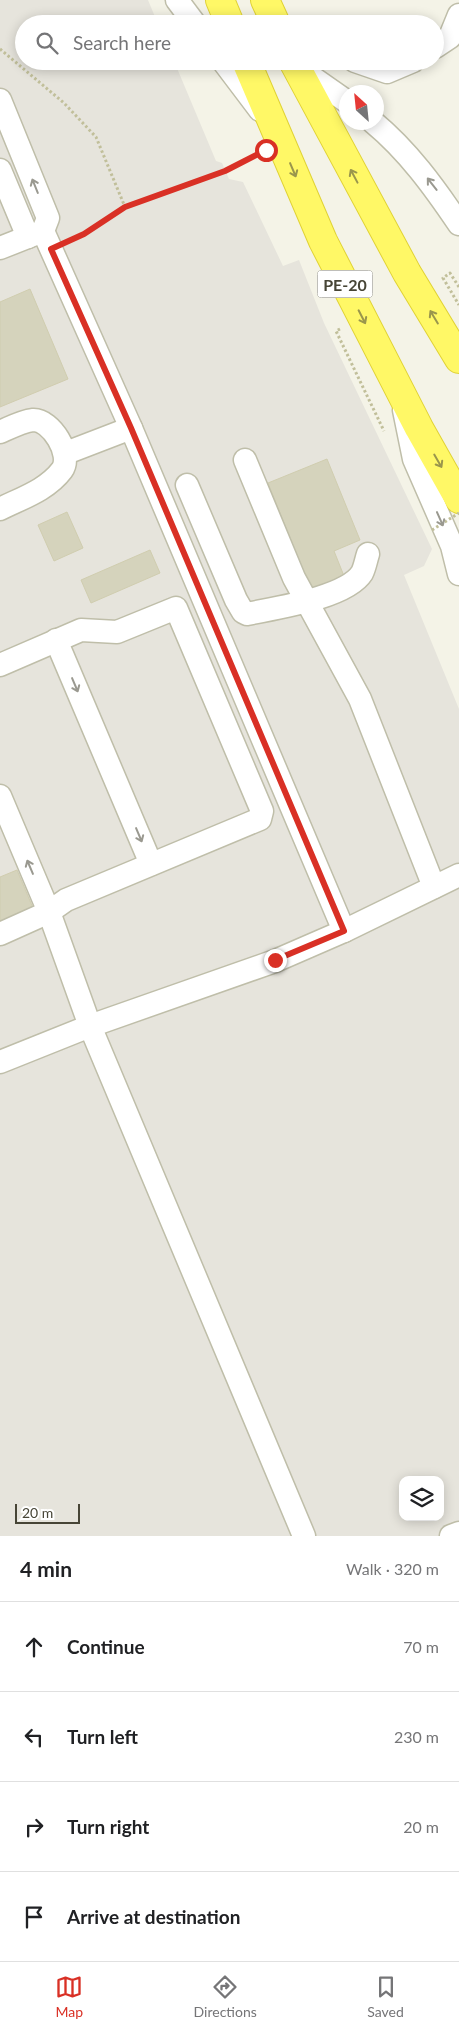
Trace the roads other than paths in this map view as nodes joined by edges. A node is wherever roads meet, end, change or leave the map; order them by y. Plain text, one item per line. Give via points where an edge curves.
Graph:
1 (177, 0) edge
2 (220, 0) edge
3 (265, 0) edge
4 (188, 15) edge
5 (226, 15) edge
6 (272, 15) edge
7 (459, 16) edge
8 (444, 41) edge
9 (228, 70) edge
10 (249, 70) edge
11 (297, 70) edge
12 (303, 70) edge
13 (339, 96) edge
14 (0, 100) edge
15 (383, 130) edge
16 (271, 141) junction
17 (0, 170) edge
18 (459, 224) edge
19 (40, 239) junction
20 (0, 248) edge
21 (459, 359) edge
22 (399, 390) junction
23 (131, 428) junction
24 (0, 432) edge
25 (66, 453) junction
26 (245, 460) dead end
27 (188, 485) dead end
28 (459, 499) edge
29 (0, 508) edge
30 (368, 554) dead end
31 (459, 574) edge
32 (307, 602) junction
33 (56, 640) junction
34 (0, 665) edge
35 (0, 796) edge
36 (151, 864) junction
37 (459, 875) edge
38 (434, 887) junction
39 (49, 912) junction
40 (344, 931) junction
41 (0, 934) edge
42 (90, 1026) junction
43 (0, 1062) edge
44 (459, 1533) edge
45 (304, 1536) edge
46 (451, 1536) edge

1 - 4 lane
2 - 5 highway
3 - 6 highway
7 - 8 lane via 450,37
9 - 16 lane
10 - 16 highway, PE-20
21 -> 11 highway via 406,273
12 - 13 lane
19 -> 14 lane via 48,218
18 -> 15 lane via 433,184
16 -> 22 highway, PE-20
17 - 19 lane
19 - 20 lane
19 - 23 lane
22 -> 28 highway, PE-20
22 -> 31 lane via 414,459 452,546
23 - 25 lane
23 - 40 lane
24 - 25 lane via 34,420 50,426
25 - 29 lane via 63,468 42,489
26 - 32 lane
27 - 32 lane via 243,612 247,614
30 - 32 lane via 355,581
32 - 38 lane via 360,699
33 - 34 lane
33 -> 36 lane
33 - 36 lane via 81,630 117,632 176,608 262,811 260,819
39 -> 35 lane
36 - 39 lane via 66,900
37 - 38 lane
38 - 40 lane
39 - 41 lane
39 - 42 lane
40 - 42 lane via 275,960
42 - 43 lane
42 - 45 lane
44 - 46 lane

